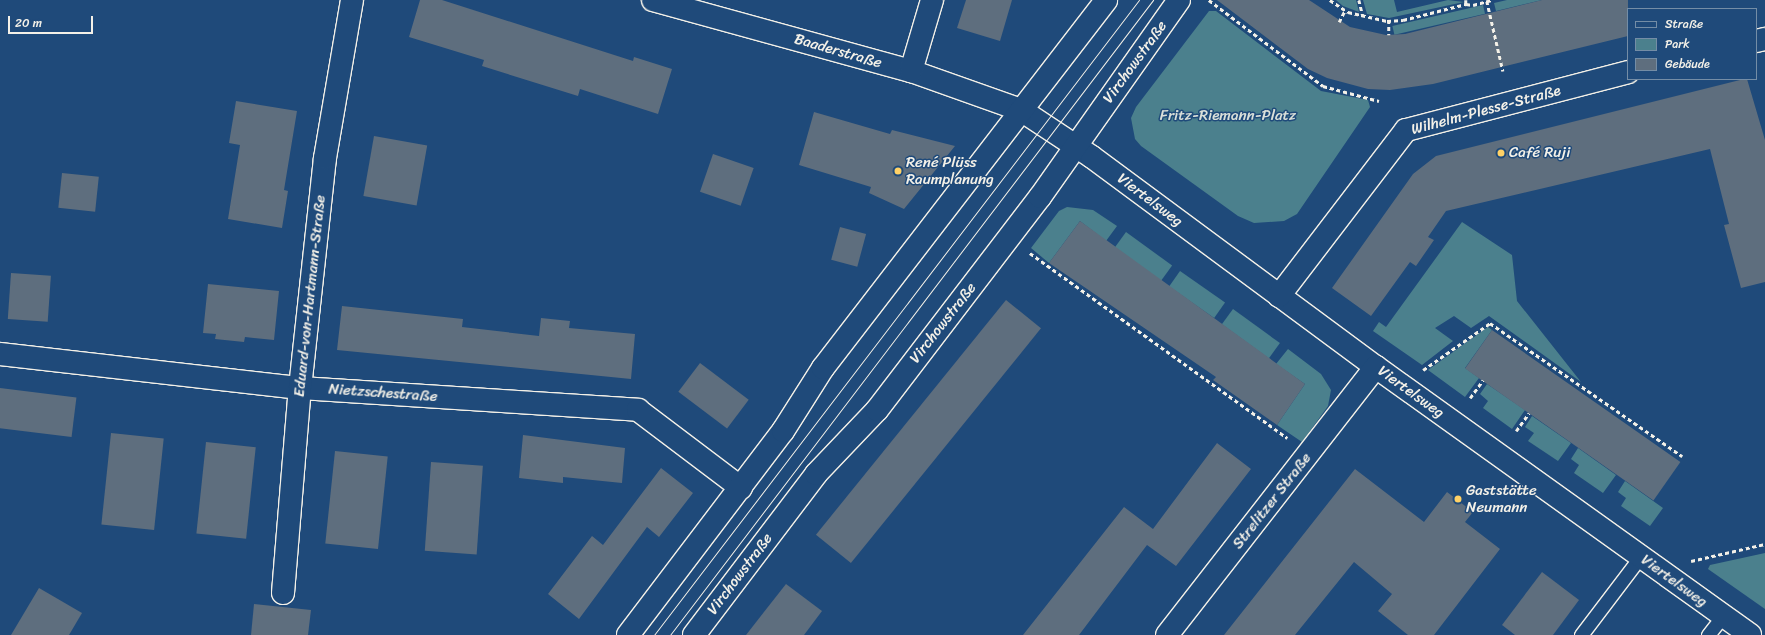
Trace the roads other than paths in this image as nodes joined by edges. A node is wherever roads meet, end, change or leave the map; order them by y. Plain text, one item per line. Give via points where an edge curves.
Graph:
1 (352, 0) edge
2 (653, 0) edge
3 (932, 0) edge
4 (1106, 0) edge
5 (1179, 0) edge
6 (911, 71) junction
7 (1627, 72) edge
8 (1021, 110) junction
9 (1075, 145) junction
10 (1279, 296) junction
11 (0, 354) edge
12 (1376, 367) junction
13 (300, 388) junction
14 (741, 488) junction
15 (1649, 563) junction
16 (283, 593) dead end
17 (1723, 616) junction
18 (628, 635) edge
19 (694, 635) edge
20 (1167, 635) edge
21 (1580, 635) edge
22 (1708, 635) edge
23 (1750, 635) edge

1 - 13 street, Eduard-von-Hartmann-Straße via 324,158
2 - 6 street, Baaderstraße
3 - 6 street
4 - 8 street
5 - 9 street, Virchowstraße
6 - 8 street, Baaderstraße
7 - 10 street, Wilhelm-Plesse-Straße via 1406,130
8 - 9 street, Viertelsweg
8 - 14 street via 823,368 783,431
9 - 10 street, Viertelsweg
9 - 19 street, Virchowstraße via 1040,197 877,410 816,474
10 - 12 street, Viertelsweg
11 - 13 street, Nietzschestraße
12 - 15 street, Viertelsweg
12 - 20 street, Strelitzer Straße
13 - 14 street, Nietzschestraße via 638,410
13 - 16 street, Eduard-von-Hartmann-Straße
14 - 18 street
15 - 17 street, Viertelsweg
15 - 21 lane
17 - 22 lane
17 - 23 street, Viertelsweg

